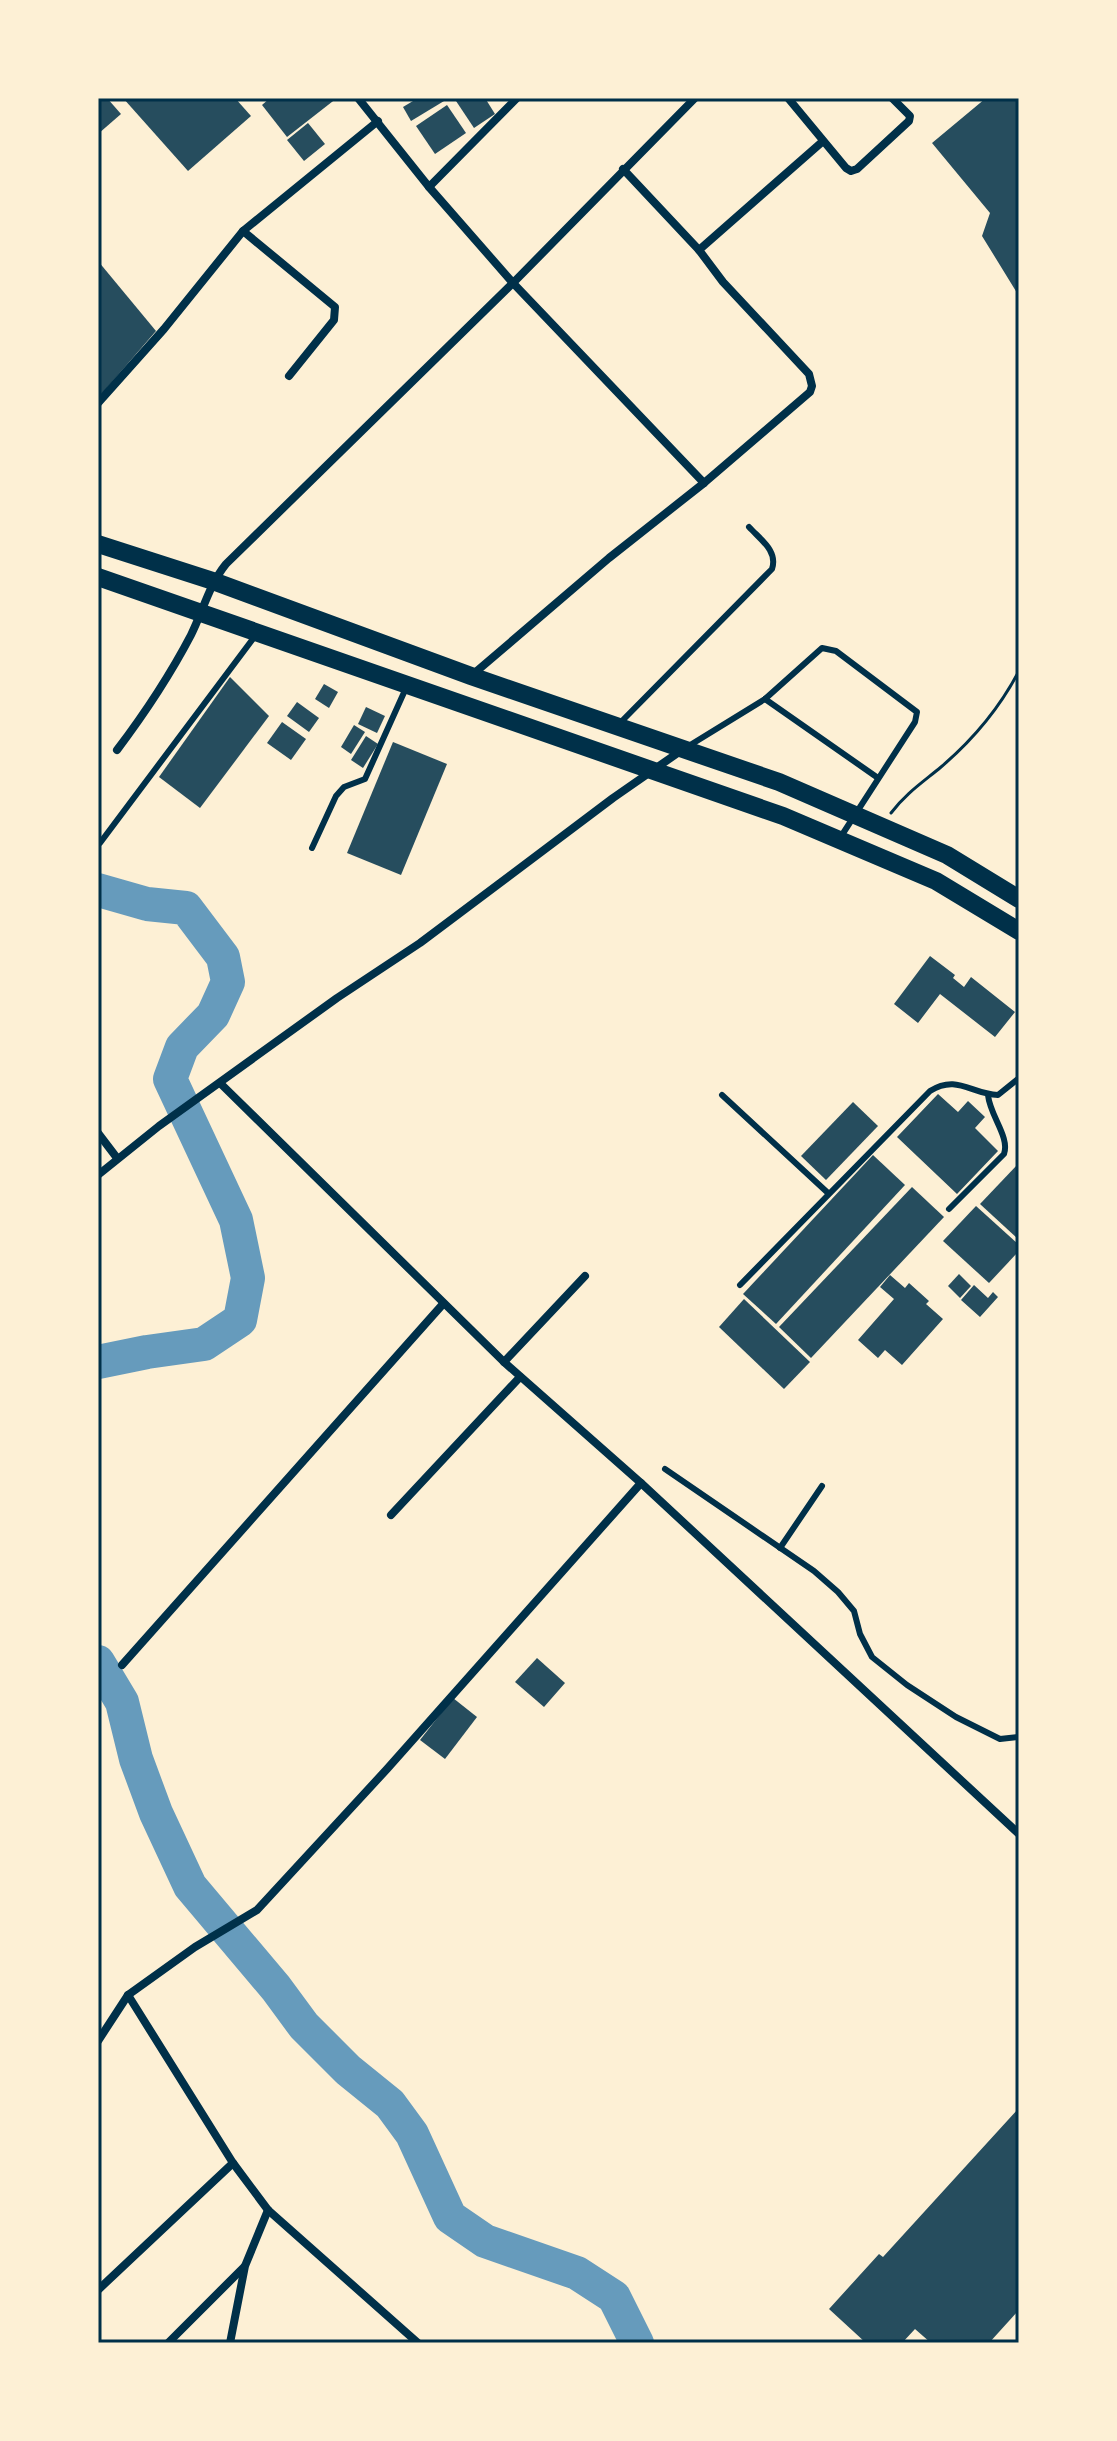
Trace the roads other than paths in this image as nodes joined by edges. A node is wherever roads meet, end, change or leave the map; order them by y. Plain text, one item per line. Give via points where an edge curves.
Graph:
1 (358, 98) edge
2 (517, 98) edge
3 (695, 98) edge
4 (788, 98) edge
5 (892, 98) edge
6 (378, 121) junction
7 (822, 142) junction
8 (623, 169) junction
9 (429, 187) junction
10 (243, 231) junction
11 (699, 250) junction
12 (513, 283) junction
13 (289, 376) dead end
14 (98, 403) edge
15 (704, 483) junction
16 (749, 527) dead end
17 (98, 544) edge
18 (98, 577) edge
19 (213, 581) junction
20 (202, 614) junction
21 (257, 633) junction
22 (471, 676) junction
23 (407, 685) junction
24 (765, 699) junction
25 (616, 726) junction
26 (683, 749) junction
27 (117, 750) dead end
28 (653, 770) junction
29 (878, 778) junction
30 (854, 813) junction
31 (840, 838) junction
32 (100, 843) edge
33 (312, 848) dead end
34 (1019, 899) edge
35 (1019, 931) edge
36 (1019, 1078) edge
37 (221, 1084) junction
38 (722, 1095) dead end
39 (988, 1095) junction
40 (98, 1133) edge
41 (117, 1158) junction
42 (98, 1175) edge
43 (828, 1193) junction
44 (949, 1209) dead end
45 (585, 1276) dead end
46 (740, 1285) dead end
47 (443, 1304) junction
48 (504, 1362) junction
49 (520, 1377) junction
50 (665, 1469) dead end
51 (641, 1483) junction
52 (822, 1486) dead end
53 (391, 1515) dead end
54 (780, 1548) junction
55 (122, 1665) dead end
56 (1019, 1737) edge
57 (1019, 1834) edge
58 (128, 1995) junction
59 (98, 2041) edge
60 (233, 2163) junction
61 (268, 2210) junction
62 (245, 2266) junction
63 (98, 2290) edge
64 (168, 2343) edge
65 (230, 2343) edge
66 (418, 2343) edge

1 - 6 street
2 - 9 street
3 - 8 street
4 - 7 street
5 - 7 street via 909,121 857,169 846,168
6 - 9 street
6 - 10 street
7 - 11 street
8 - 11 street
8 - 12 street
9 - 12 street
10 - 13 street via 335,307 332,324
10 - 14 street
11 - 15 street via 809,374 812,386 805,399
12 - 15 street
12 - 19 street
15 - 22 street
16 - 25 lane via 773,554 772,569
17 - 19 highway
18 - 20 highway
19 - 20 street
19 - 22 highway
20 - 21 highway
20 - 27 street via 169,677
21 - 23 highway
21 - 32 lane
22 - 25 highway
23 - 28 highway
23 - 33 lane via 365,779 336,796
24 - 26 lane
24 - 29 lane
24 - 29 lane via 814,653 822,648 836,651 917,712
25 - 26 highway
26 - 28 street
26 - 30 highway
28 - 31 highway
28 - 37 street
29 - 30 lane
30 - 31 lane
30 - 34 highway via 947,855
31 - 35 highway via 936,881
36 - 39 lane via 998,1095
37 - 41 street
37 - 47 street
38 - 43 lane
39 - 43 lane via 950,1083 930,1091
39 - 44 lane via 1007,1147
40 - 41 street
41 - 42 street
43 - 46 lane
45 - 48 street
47 - 48 street
47 - 55 street
48 - 49 street
49 - 51 street
49 - 53 street
50 - 54 lane
51 - 57 street
51 - 58 street via 257,1910
52 - 54 lane
54 - 56 lane via 838,1592 854,1611 872,1657 907,1685 1000,1739
58 - 59 street
58 - 60 street
60 - 61 street
60 - 63 street
61 - 62 street
61 - 66 street
62 - 64 street
62 - 65 street

